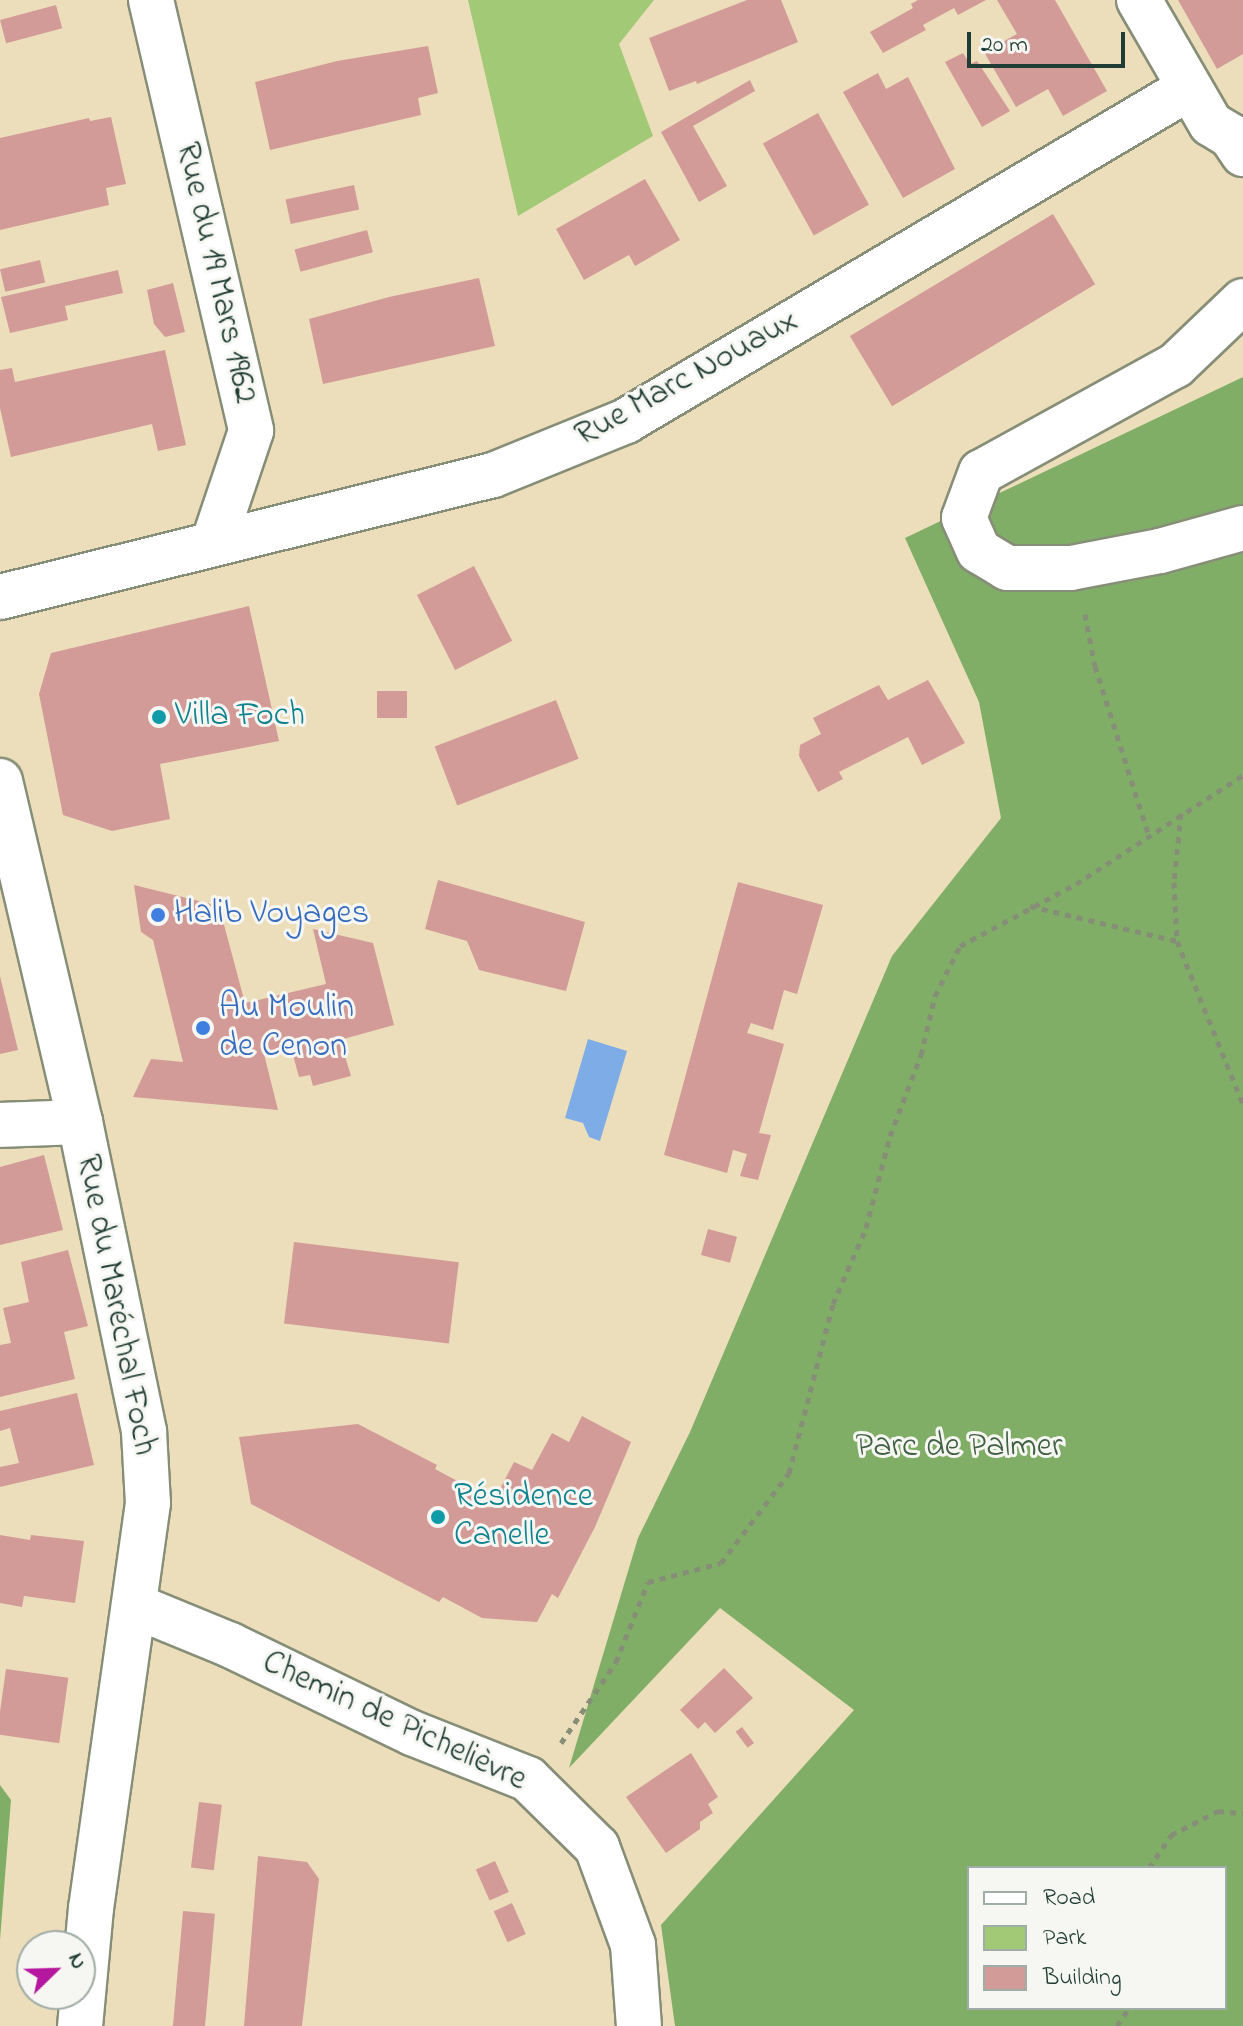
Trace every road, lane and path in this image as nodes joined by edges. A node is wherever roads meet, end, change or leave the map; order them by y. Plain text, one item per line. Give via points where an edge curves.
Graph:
1 (151, 0) edge
2 (1139, 0) edge
3 (1189, 88) junction
4 (1239, 139) edge
5 (1243, 301) edge
6 (1243, 528) edge
7 (213, 544) junction
8 (0, 597) edge
9 (1087, 628) dead end
10 (1243, 775) edge
11 (0, 781) edge
12 (1182, 812) junction
13 (1149, 836) junction
14 (1030, 906) junction
15 (1177, 941) junction
16 (1243, 1104) edge
17 (80, 1122) junction
18 (0, 1125) edge
19 (135, 1606) junction
20 (528, 1779) junction
21 (1243, 1813) edge
22 (1150, 1866) edge
23 (80, 2026) edge
24 (639, 2026) edge

1 - 7 street, Rue du 19 Mars 1962 via 251,431
2 - 3 street
3 - 4 street via 1211,124
3 - 7 street, Rue Marc Nouaux via 626,421 493,475
5 - 6 street via 1176,365 981,472 964,518 979,551 1007,568 1071,568
7 - 8 street, Rue Marc Nouaux
9 - 13 path
10 - 12 path
11 - 17 street, Rue du Maréchal Foch
12 - 13 path
12 - 15 path via 1174,882
13 - 14 path via 1076,884
14 - 15 path
14 - 20 path via 960,946 935,996 866,1228 833,1304 789,1473 721,1563 648,1582 616,1662 564,1740
15 - 16 path
17 - 18 street
17 - 19 street, Rue du Maréchal Foch via 144,1432 148,1503
19 - 20 street, Chemin de Pichelièvre via 230,1645 412,1733
19 - 23 street, Rue du Maréchal Foch
20 - 24 street, Chemin de Pichelièvre via 597,1847 633,1945
21 - 22 path via 1218,1811 1171,1835

